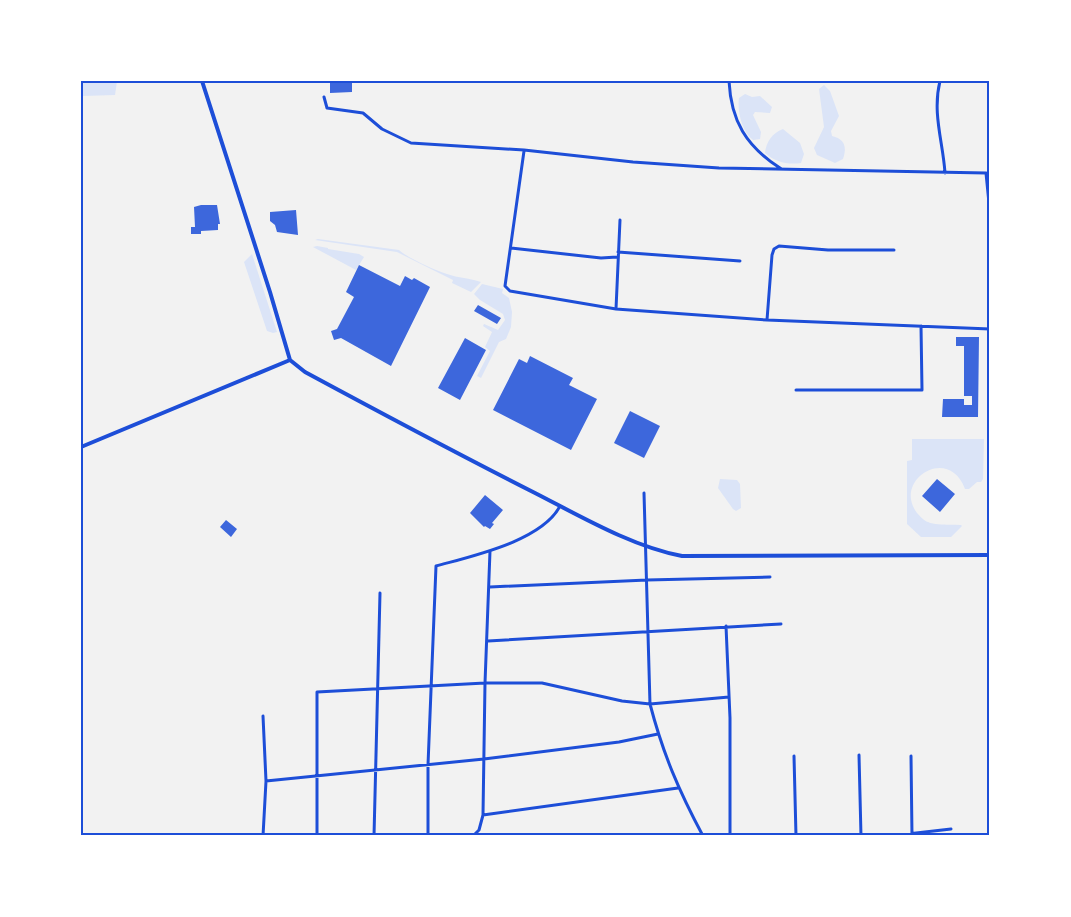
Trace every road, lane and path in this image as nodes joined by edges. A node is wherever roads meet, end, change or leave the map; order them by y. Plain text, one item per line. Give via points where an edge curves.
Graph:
1 (202, 81) edge
2 (729, 81) edge
3 (940, 81) edge
4 (324, 97) dead end
5 (524, 150) junction
6 (781, 168) junction
7 (945, 173) junction
8 (990, 213) edge
9 (620, 220) dead end
10 (511, 248) junction
11 (894, 250) dead end
12 (618, 252) junction
13 (617, 257) junction
14 (740, 261) dead end
15 (616, 309) junction
16 (768, 320) junction
17 (921, 326) junction
18 (990, 329) edge
19 (290, 360) junction
20 (796, 390) dead end
21 (81, 447) edge
22 (644, 493) dead end
23 (560, 506) junction
24 (646, 547) junction
25 (490, 551) junction
26 (990, 555) edge
27 (770, 577) dead end
28 (647, 580) junction
29 (490, 587) junction
30 (380, 593) dead end
31 (782, 624) dead end
32 (726, 626) junction
33 (648, 632) junction
34 (488, 641) junction
35 (485, 683) junction
36 (431, 686) junction
37 (377, 690) junction
38 (729, 697) junction
39 (650, 704) junction
40 (262, 716) dead end
41 (658, 734) junction
42 (859, 755) dead end
43 (794, 756) dead end
44 (912, 756) dead end
45 (484, 759) junction
46 (428, 765) junction
47 (375, 772) junction
48 (318, 777) junction
49 (266, 782) junction
50 (678, 788) junction
51 (483, 815) junction
52 (951, 829) dead end
53 (912, 835) edge
54 (263, 836) edge
55 (317, 836) edge
56 (374, 836) edge
57 (428, 836) edge
58 (473, 836) edge
59 (703, 836) edge
60 (730, 836) edge
61 (796, 836) edge
62 (861, 836) edge
63 (890, 836) edge

1 - 19 main road
2 - 6 street via 731,108 744,134 761,154
3 - 7 street via 937,129 943,145
4 - 5 street via 327,108 363,113 382,129 411,143
5 - 6 street via 633,162
5 - 10 street
6 - 7 street
7 - 8 street via 986,173
9 - 12 street
10 - 13 street
10 - 15 street via 506,286 510,291
11 - 16 street via 779,246 772,255
12 - 13 street
12 - 14 street
13 - 15 street
15 - 16 street
16 - 17 street
17 - 18 street
17 - 20 street via 922,390
19 - 21 main road
19 - 23 main road via 305,372
22 - 24 street
23 - 24 main road
23 - 25 street via 540,529
24 - 26 main road via 681,556
24 - 28 street
25 - 29 street
25 - 36 street via 436,566
27 - 28 street
28 - 29 street
28 - 33 street
29 - 34 street
30 - 37 street
31 - 32 street
32 - 33 street
32 - 38 street
33 - 34 street
33 - 39 street
34 - 35 street
35 - 36 street
35 - 39 street via 542,683
35 - 45 street
36 - 37 street
36 - 46 street
37 - 47 street
37 - 48 street via 317,692
38 - 39 street
38 - 60 street
39 - 41 street
40 - 49 street
41 - 45 street
41 - 50 street
42 - 62 street
43 - 61 street
44 - 53 street
45 - 46 street
45 - 51 street
46 - 47 street
46 - 57 street
47 - 48 street
47 - 56 street
48 - 49 street
48 - 55 street
49 - 54 street
50 - 51 street
50 - 59 street
51 - 58 street via 480,830
52 - 53 street
53 - 63 street

